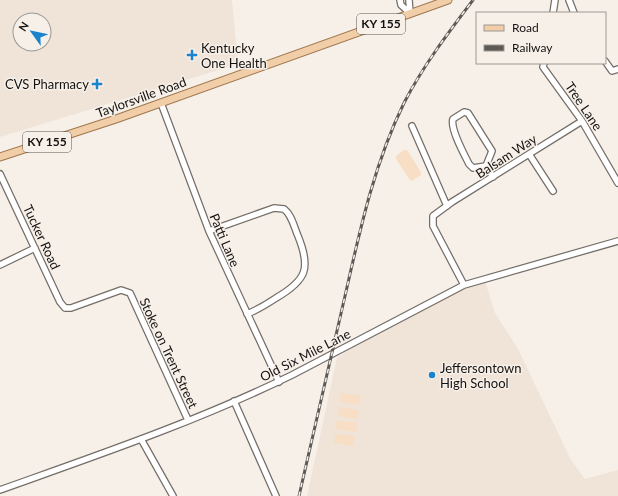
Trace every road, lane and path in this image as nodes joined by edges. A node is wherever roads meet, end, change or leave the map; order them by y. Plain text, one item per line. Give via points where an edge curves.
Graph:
1 (400, 0) edge
2 (409, 0) edge
3 (448, 0) edge
4 (555, 0) edge
5 (569, 0) edge
6 (553, 12) edge
7 (574, 12) edge
8 (410, 13) junction
9 (606, 63) edge
10 (544, 64) edge
11 (618, 69) edge
12 (161, 103) junction
13 (582, 121) junction
14 (412, 126) dead end
15 (529, 154) junction
16 (0, 157) edge
17 (486, 166) junction
18 (0, 174) edge
19 (493, 177) junction
20 (618, 183) edge
21 (554, 191) dead end
22 (444, 208) junction
23 (209, 231) junction
24 (618, 241) edge
25 (35, 248) junction
26 (0, 265) edge
27 (464, 285) junction
28 (65, 308) joint
29 (247, 314) junction
30 (279, 382) junction
31 (234, 401) junction
32 (188, 420) junction
33 (141, 439) junction
34 (0, 490) edge
35 (173, 496) edge
36 (276, 496) edge

1 - 8 street via 401,5
2 - 8 street
3 - 8 main road, Taylorsville Road / KY 155
4 - 6 street
5 - 7 street
8 - 12 main road, Taylorsville Road / KY 155
9 - 11 street via 612,71
10 - 13 street, Tree Lane via 543,67
12 - 16 main road, Taylorsville Road / KY 155
12 - 23 street, Patti Lane
13 - 15 street, Balsam Way
13 - 20 street, Tree Lane
14 - 22 street
15 - 19 street, Balsam Way
15 - 21 street
17 - 17 street via 492,151 468,112 453,118 452,123 469,164 473,168
17 - 19 street
18 - 25 street, Tucker Road
19 - 22 street, Balsam Way
22 - 27 street via 434,216 432,223
23 - 29 street, Patti Lane
23 - 29 street via 274,208 284,209 290,215 304,250 304,274 294,287
24 - 27 street, Old Six Mile Lane
25 - 26 street
25 - 28 street, Tucker Road
27 - 30 street, Old Six Mile Lane
28 - 32 street, Stoke on Trent Street via 121,290 128,291
29 - 30 street, Patti Lane
30 - 31 street, Old Six Mile Lane
31 - 32 street, Old Six Mile Lane
31 - 36 street
32 - 33 street, Old Six Mile Lane
33 - 34 street, Old Six Mile Lane
33 - 35 street

